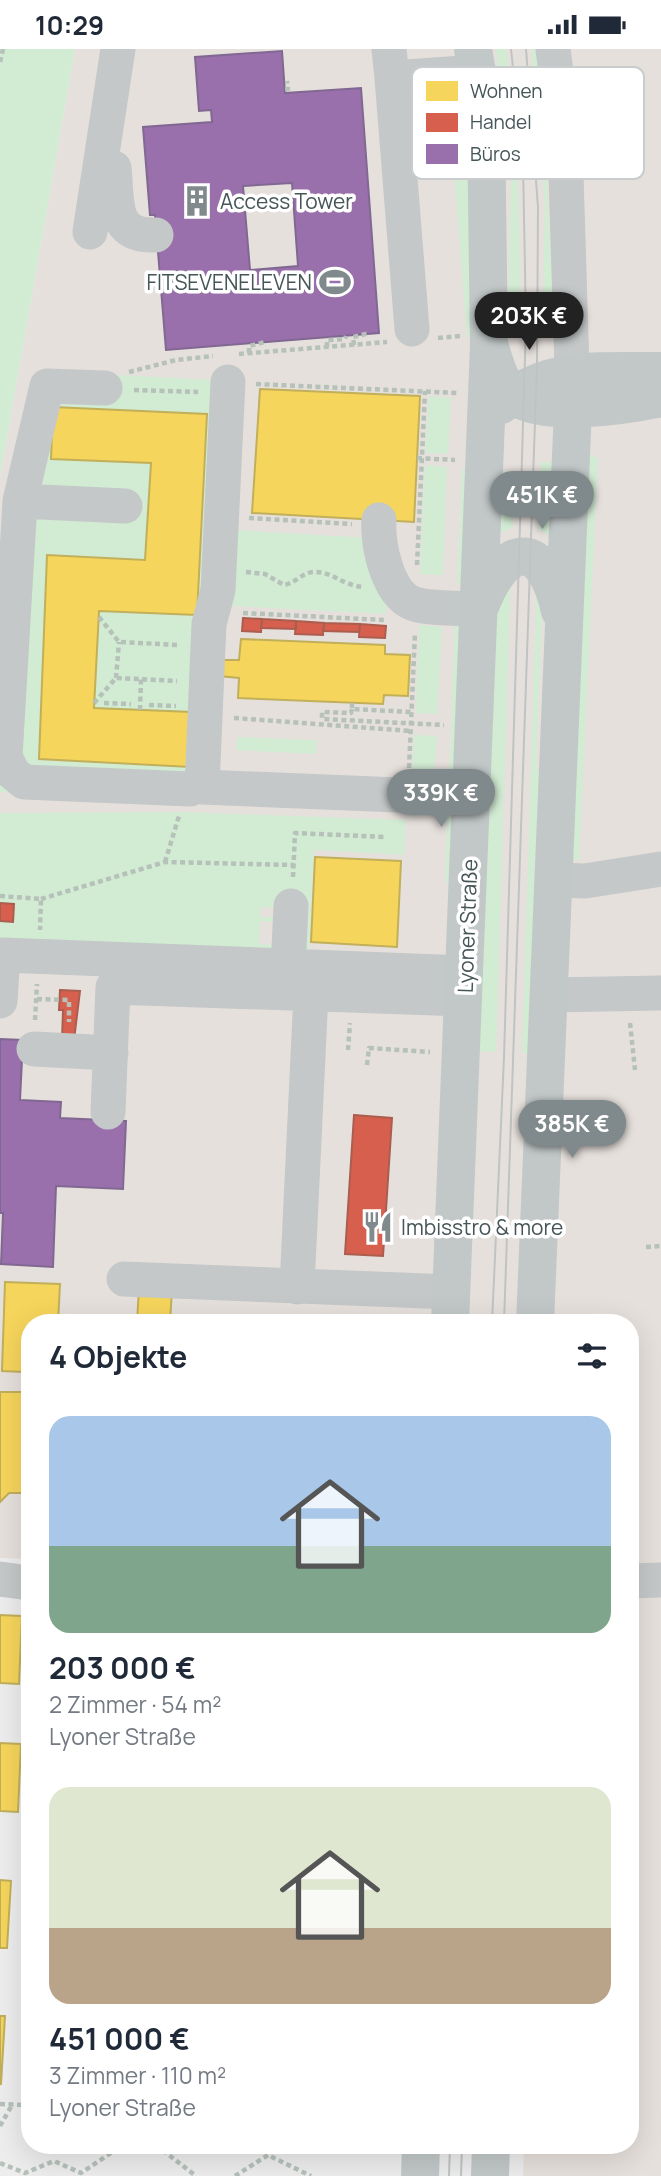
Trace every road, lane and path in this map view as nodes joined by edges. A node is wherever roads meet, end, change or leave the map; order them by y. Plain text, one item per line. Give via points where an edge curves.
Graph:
1 (3, 49) edge
2 (118, 49) edge
3 (553, 49) edge
4 (475, 60) edge
5 (0, 62) edge
6 (391, 63) edge
7 (555, 67) edge
8 (287, 81) dead end
9 (285, 89) dead end
10 (108, 116) junction
11 (489, 179) edge
12 (566, 179) edge
13 (90, 232) dead end
14 (156, 235) dead end
15 (370, 333) dead end
16 (420, 334) joint
17 (346, 335) dead end
18 (474, 341) junction
19 (265, 342) dead end
20 (354, 345) dead end
21 (327, 347) dead end
22 (249, 353) dead end
23 (661, 371) edge
24 (238, 387) junction
25 (105, 388) joint
26 (573, 390) junction
27 (425, 391) junction
28 (459, 393) dead end
29 (513, 394) junction
30 (661, 397) edge
31 (424, 411) dead end
32 (484, 425) junction
33 (417, 458) dead end
34 (456, 460) dead end
35 (20, 501) junction
36 (125, 506) dead end
37 (221, 516) junction
38 (379, 522) junction
39 (419, 528) dead end
40 (219, 570) junction
41 (375, 587) dead end
42 (374, 609) dead end
43 (479, 609) junction
44 (212, 612) junction
45 (99, 617) dead end
46 (374, 620) junction
47 (387, 621) dead end
48 (119, 642) junction
49 (565, 644) junction
50 (208, 647) junction
51 (117, 678) junction
52 (141, 679) junction
53 (199, 702) junction
54 (94, 703) dead end
55 (104, 703) dead end
56 (131, 704) dead end
57 (149, 705) dead end
58 (140, 710) dead end
59 (411, 712) dead end
60 (445, 725) dead end
61 (411, 731) dead end
62 (472, 798) junction
63 (185, 801) joint
64 (384, 838) dead end
65 (165, 862) junction
66 (293, 865) junction
67 (661, 869) edge
68 (554, 880) junction
69 (0, 897) edge
70 (41, 899) junction
71 (291, 906) joint
72 (40, 933) dead end
73 (37, 982) dead end
74 (295, 984) junction
75 (465, 986) junction
76 (661, 993) edge
77 (548, 995) junction
78 (37, 999) junction
79 (0, 1002) edge
80 (631, 1023) dead end
81 (51, 1050) junction
82 (429, 1052) dead end
83 (111, 1053) junction
84 (367, 1065) dead end
85 (635, 1070) dead end
86 (108, 1112) dead end
87 (661, 1246) edge
88 (646, 1247) dead end
89 (124, 1279) dead end
90 (297, 1287) junction
91 (451, 1307) edge
92 (536, 1314) edge
93 (0, 1579) edge
94 (661, 1580) edge
95 (639, 1581) edge
96 (21, 1582) edge
97 (0, 2105) edge
98 (12, 2105) junction
99 (21, 2105) edge
100 (0, 2126) edge
101 (110, 2154) edge
102 (168, 2154) edge
103 (421, 2154) edge
104 (491, 2154) edge
105 (268, 2155) joint
106 (0, 2163) edge
107 (196, 2176) edge
108 (235, 2176) edge
109 (311, 2176) edge
110 (420, 2176) edge
111 (490, 2176) edge

1 - 5 path
2 - 10 street
3 - 7 street
4 - 6 street
6 - 16 street
8 - 9 path
10 - 13 street
10 - 14 street via 116,210 132,231
11 - 18 main road, Lyoner Straße
12 - 26 street
15 - 20 path via 353,337
16 - 18 path
17 - 21 path via 345,339 327,340
18 - 29 main road
18 - 32 main road, Lyoner Straße
19 - 22 path via 249,346
23 - 26 main road
24 - 25 path
24 - 27 path
24 - 37 street
25 - 35 street via 47,386
26 - 29 main road via 536,381
26 - 30 main road
26 - 49 main road
27 - 28 path
27 - 31 path
29 - 32 main road
32 - 43 main road, Lyoner Straße
33 - 34 path
35 - 36 street
35 - 63 street via 5,758 13,773 24,782
37 - 38 path
37 - 40 street
38 - 39 path
38 - 43 street via 379,545 405,599 416,605
40 - 41 path via 265,574 284,585 321,572 346,585
40 - 44 street
42 - 46 path
43 - 49 main road via 505,561 530,558 545,567 551,578
43 - 62 main road, Lyoner Straße
44 - 46 path
44 - 50 street
45 - 48 path
46 - 47 path
48 - 50 path
48 - 51 path
49 - 68 main road
50 - 53 street
51 - 52 path
51 - 54 path
52 - 53 path
52 - 58 path
53 - 57 path
53 - 61 path via 313,722 313,726
53 - 62 street via 202,787
55 - 56 path
59 - 60 path via 352,706 351,713 322,712 322,719
62 - 75 main road, Lyoner Straße
63 - 65 path
64 - 66 path via 295,833
65 - 66 path
65 - 70 path
66 - 71 path
67 - 68 street via 600,880
68 - 77 main road
69 - 70 path
70 - 72 path
71 - 74 street
73 - 78 path
74 - 75 street
74 - 79 street via 3,955
74 - 83 street via 113,987
74 - 90 street
75 - 91 main road, Lyoner Straße
76 - 77 street
77 - 92 main road
78 - 81 path
78 - 81 path via 69,1000
80 - 85 path
81 - 83 street
82 - 84 path via 369,1048
83 - 86 street
87 - 88 path
89 - 90 street
90 - 91 street
93 - 96 street
94 - 95 street
97 - 98 path
98 - 99 path
98 - 100 path
101 - 106 path via 81,2173 54,2161 25,2173
102 - 107 path
103 - 110 main road
104 - 111 main road
105 - 108 path
105 - 109 path

